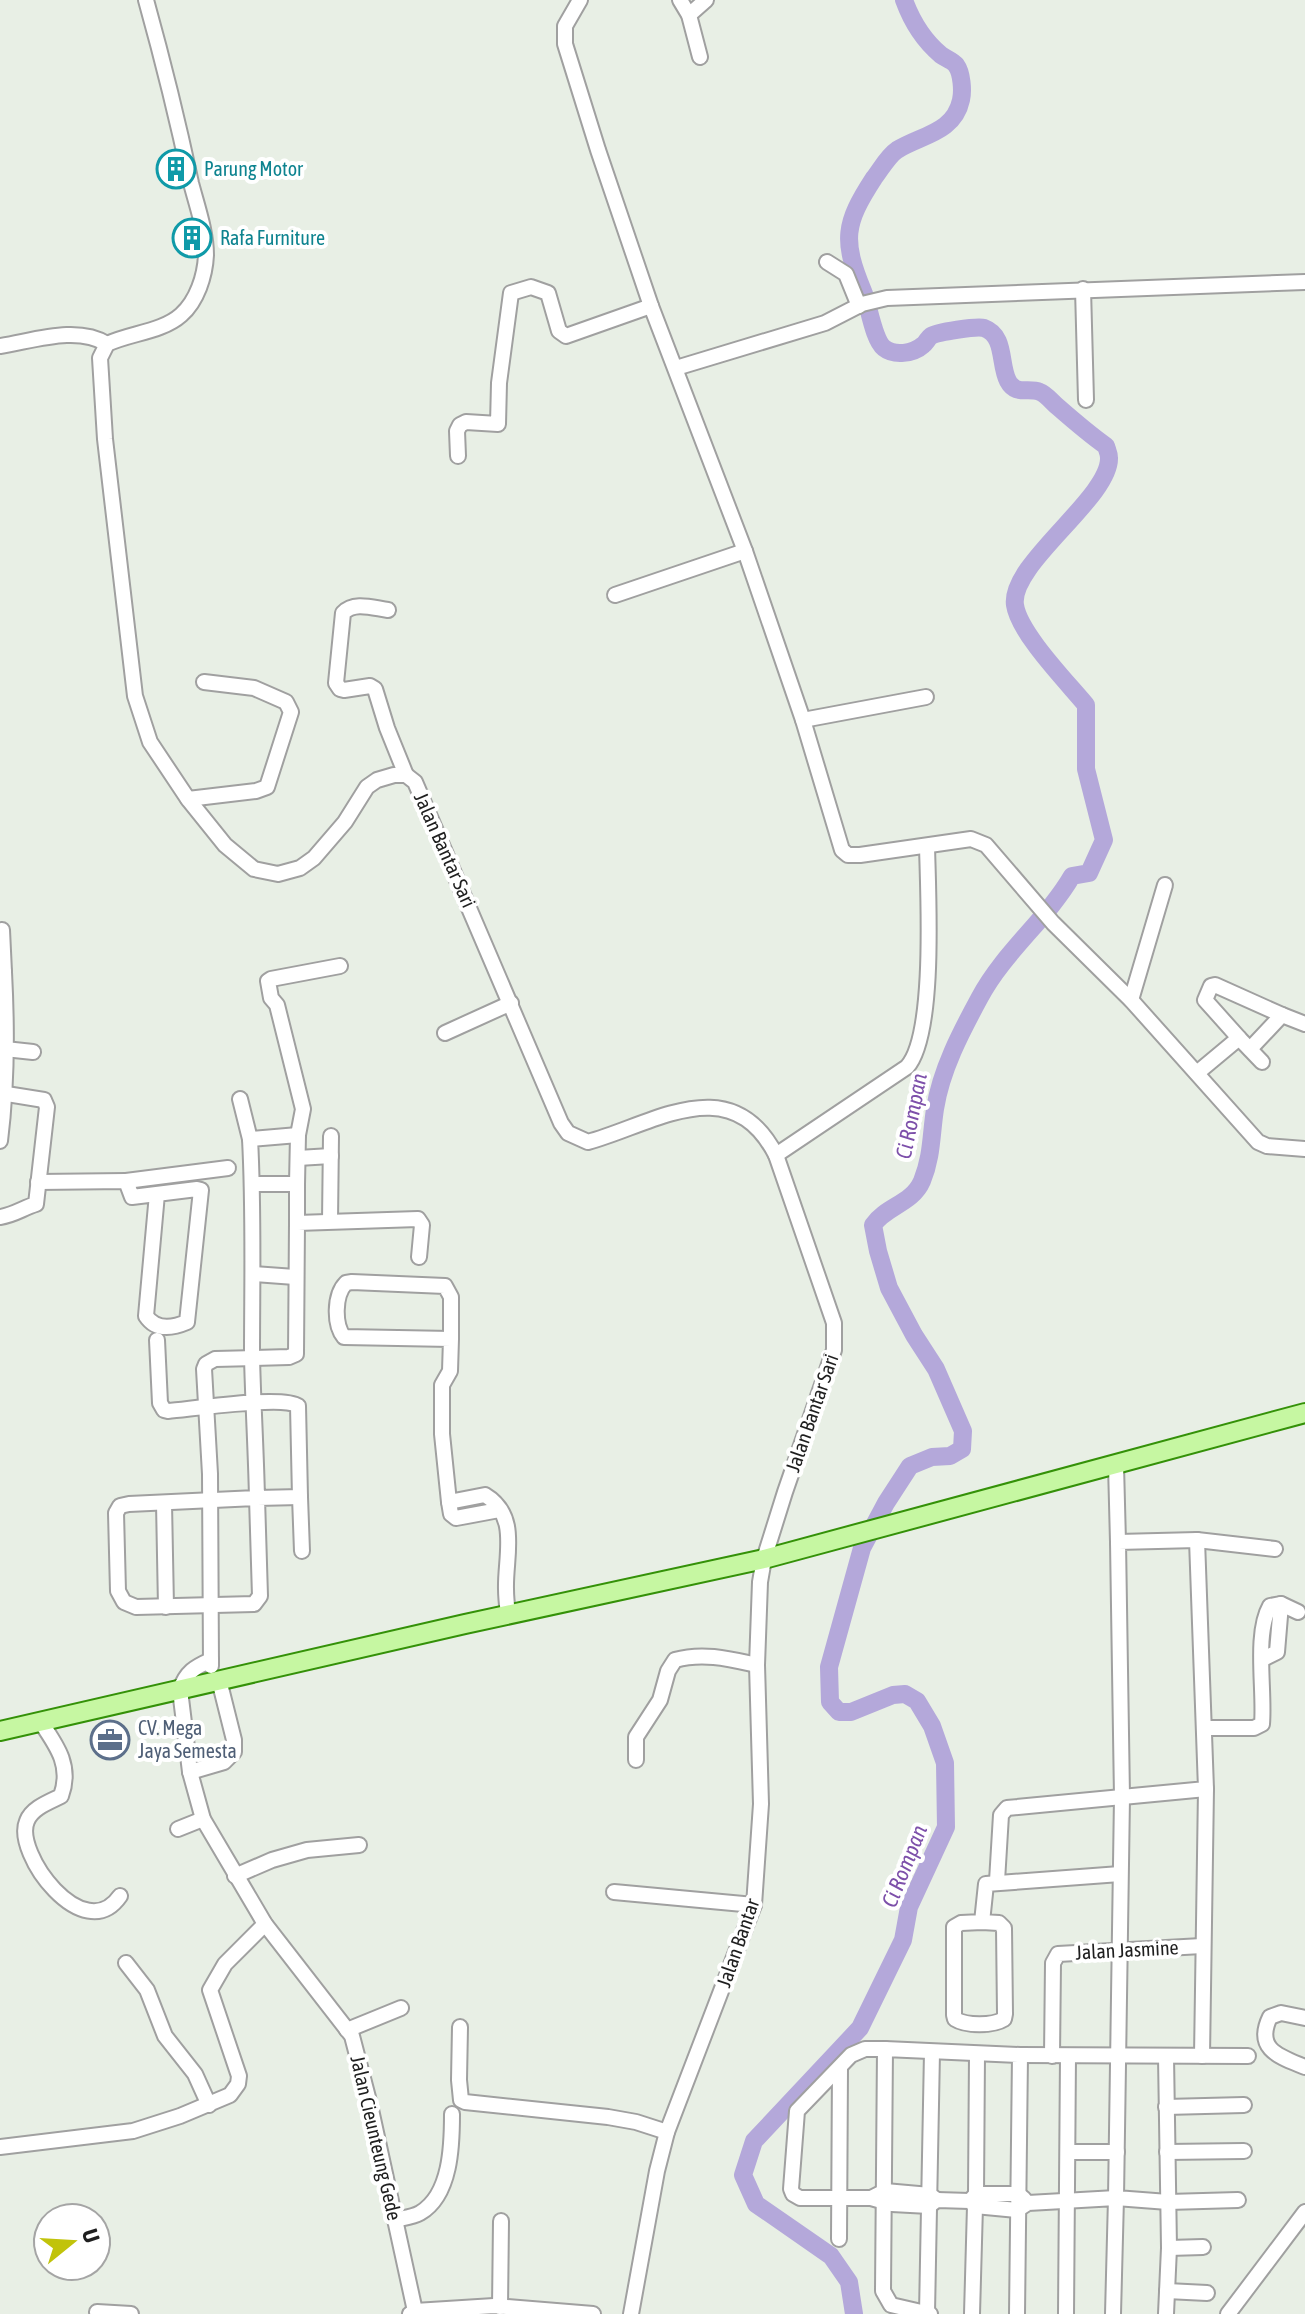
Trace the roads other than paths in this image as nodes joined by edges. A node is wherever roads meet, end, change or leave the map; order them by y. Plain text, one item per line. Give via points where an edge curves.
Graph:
1 (146, 0) edge
2 (580, 0) edge
3 (680, 0) edge
4 (706, 0) edge
5 (689, 15) junction
6 (700, 57) dead end
7 (827, 262) dead end
8 (1305, 282) edge
9 (1083, 289) junction
10 (864, 304) junction
11 (651, 306) junction
12 (107, 344) junction
13 (0, 346) edge
14 (676, 368) junction
15 (1086, 400) dead end
16 (458, 456) dead end
17 (745, 551) junction
18 (615, 595) dead end
19 (388, 610) dead end
20 (204, 682) dead end
21 (926, 697) dead end
22 (803, 720) junction
23 (406, 775) junction
24 (188, 799) junction
25 (927, 846) junction
26 (1165, 885) dead end
27 (2, 930) dead end
28 (340, 966) dead end
29 (2, 971) edge
30 (1236, 994) junction
31 (1131, 1000) junction
32 (511, 1003) junction
33 (1282, 1015) junction
34 (1220, 1016) junction
35 (1305, 1024) edge
36 (445, 1033) dead end
37 (1245, 1043) junction
38 (5, 1049) junction
39 (33, 1052) dead end
40 (1262, 1062) dead end
41 (1197, 1073) junction
42 (3, 1093) edge
43 (240, 1099) dead end
44 (298, 1135) junction
45 (331, 1136) dead end
46 (250, 1139) junction
47 (0, 1141) edge
48 (1305, 1149) edge
49 (776, 1155) junction
50 (331, 1156) junction
51 (298, 1158) junction
52 (228, 1168) dead end
53 (126, 1181) junction
54 (38, 1182) junction
55 (253, 1184) junction
56 (297, 1184) junction
57 (157, 1194) junction
58 (0, 1217) edge
59 (330, 1221) junction
60 (297, 1223) junction
61 (419, 1257) dead end
62 (253, 1274) junction
63 (295, 1277) junction
64 (451, 1339) junction
65 (157, 1340) dead end
66 (252, 1359) junction
67 (255, 1403) junction
68 (208, 1407) junction
69 (1305, 1413) edge
70 (1116, 1465) junction
71 (300, 1497) junction
72 (257, 1498) junction
73 (210, 1500) junction
74 (164, 1503) junction
75 (1197, 1540) junction
76 (1118, 1542) junction
77 (1275, 1549) dead end
78 (302, 1551) dead end
79 (764, 1559) junction
80 (166, 1607) junction
81 (211, 1607) junction
82 (1298, 1612) dead end
83 (508, 1614) junction
84 (211, 1660) junction
85 (757, 1665) junction
86 (215, 1681) junction
87 (180, 1690) junction
88 (40, 1721) junction
89 (1204, 1728) junction
90 (7, 1729) edge
91 (636, 1760) dead end
92 (190, 1772) junction
93 (1206, 1789) junction
94 (1122, 1797) junction
95 (203, 1819) junction
96 (178, 1829) dead end
97 (359, 1845) dead end
98 (1120, 1874) junction
99 (235, 1876) junction
100 (997, 1881) junction
101 (614, 1892) dead end
102 (120, 1896) dead end
103 (754, 1905) junction
104 (982, 1922) junction
105 (265, 1924) junction
106 (1202, 1946) junction
107 (1120, 1950) junction
108 (126, 1963) dead end
109 (401, 2008) dead end
110 (1305, 2018) edge
111 (460, 2027) dead end
112 (347, 2030) junction
113 (885, 2049) junction
114 (932, 2052) junction
115 (977, 2054) junction
116 (1020, 2055) junction
117 (1052, 2056) junction
118 (1068, 2056) junction
119 (1166, 2056) junction
120 (1202, 2056) junction
121 (1248, 2056) dead end
122 (1118, 2057) junction
123 (1305, 2067) edge
124 (840, 2068) junction
125 (209, 2105) junction
126 (1244, 2105) dead end
127 (1166, 2107) junction
128 (452, 2114) dead end
129 (667, 2132) junction
130 (0, 2145) edge
131 (1244, 2151) dead end
132 (1068, 2152) junction
133 (1117, 2152) junction
134 (1167, 2152) junction
135 (880, 2197) junction
136 (1116, 2198) junction
137 (839, 2200) junction
138 (932, 2200) junction
139 (974, 2200) junction
140 (1238, 2200) dead end
141 (1021, 2202) junction
142 (1068, 2202) junction
143 (1168, 2202) junction
144 (1305, 2212) edge
145 (395, 2220) junction
146 (501, 2221) dead end
147 (839, 2239) dead end
148 (1203, 2247) dead end
149 (1169, 2248) junction
150 (1167, 2291) junction
151 (1207, 2293) dead end
152 (500, 2307) junction
153 (482, 2311) edge
154 (97, 2312) dead end
155 (413, 2313) edge
156 (439, 2313) edge
157 (131, 2314) edge
158 (593, 2314) edge
159 (631, 2314) edge
160 (928, 2314) edge
161 (972, 2314) edge
162 (1017, 2314) edge
163 (1066, 2314) edge
164 (1113, 2314) edge
165 (1166, 2314) edge
166 (1228, 2314) edge

1 - 12 street via 206,254 196,295 181,315
2 - 11 street via 565,26 565,44
3 - 5 street
4 - 5 street
5 - 6 street
7 - 10 street via 846,274
8 - 9 street
9 - 10 street via 887,298
9 - 15 street
10 - 14 street via 825,323
11 - 14 street
11 - 16 street via 566,336 559,331 548,293 531,287 511,293 498,424 460,425
12 - 13 street via 95,336 75,334
12 - 24 street, Jalan Bantar Sari via 100,358 105,439 135,696 150,742
14 - 17 street
17 - 18 street
17 - 22 street
19 - 23 street via 356,606 343,613 336,683 344,690 375,689
20 - 24 street via 254,688 286,702 291,712 267,787
21 - 22 street
22 - 25 street via 842,850 860,855
23 - 24 street, Jalan Bantar Sari via 388,775 367,787 314,858 278,874 254,869 225,845
23 - 32 street, Jalan Bantar Sari via 415,782
25 - 31 street via 971,839 986,845 1053,923
25 - 49 street via 927,984 913,1059
26 - 31 street
27 - 29 street
28 - 44 street via 268,980 302,1105
29 - 38 street
30 - 33 street
30 - 34 street
30 - 34 street via 1211,986 1205,1000
31 - 41 street
32 - 36 street
32 - 49 street, Jalan Bantar Sari via 561,1123 578,1139 588,1142 681,1109 710,1107 754,1124
33 - 35 street
33 - 37 street
34 - 37 street
37 - 40 street
37 - 41 street
38 - 39 street
38 - 42 street
41 - 48 street via 1258,1142
42 - 47 street
42 - 54 street via 44,1100 47,1107
43 - 46 street
44 - 46 street
44 - 51 street
45 - 50 street
46 - 55 street
49 - 79 street, Jalan Bantar Sari via 836,1339
50 - 51 street
50 - 59 street
51 - 56 street
52 - 53 street
53 - 54 street
53 - 57 street via 131,1197
54 - 58 street via 36,1204
55 - 56 street
55 - 62 street
56 - 60 street
57 - 57 street via 197,1189 202,1196 187,1322 162,1327 146,1316
59 - 60 street
59 - 61 street via 418,1219
60 - 63 street
62 - 63 street
62 - 66 street
63 - 66 street via 296,1354
64 - 64 street via 344,1337 338,1327 338,1292 352,1282 445,1286 451,1297
64 - 83 street via 451,1368 442,1385 449,1502 485,1495 499,1510 510,1537
65 - 68 street via 162,1407
66 - 67 street
66 - 68 street via 206,1364
67 - 68 street
67 - 71 street via 298,1406
67 - 72 street
68 - 73 street
69 - 70 main road
70 - 76 street
70 - 79 main road
71 - 72 street
71 - 78 street
72 - 73 street
72 - 81 street via 258,1602
73 - 74 street
73 - 81 street
74 - 80 street
74 - 80 street via 124,1505 116,1513 120,1597 136,1607
75 - 76 street
75 - 77 street
75 - 89 street
76 - 94 street
79 - 83 main road
79 - 85 street, Jalan Bantar
80 - 81 street
81 - 84 street
82 - 89 street via 1281,1604 1277,1652 1263,1659 1262,1724
83 - 86 main road
84 - 86 street
84 - 87 street via 191,1670
85 - 91 street via 694,1655 675,1660 660,1700 636,1737
85 - 103 street, Jalan Bantar via 761,1804
86 - 87 main road
86 - 92 street via 234,1752 224,1762
87 - 88 main road
87 - 92 street, Jalan Cieunteung Gede
88 - 90 main road
88 - 102 street via 59,1747 67,1781 61,1796 33,1811 25,1823 34,1860 62,1899 77,1909 100,1911
89 - 93 street
92 - 95 street, Jalan Cieunteung Gede
93 - 94 street
93 - 106 street
94 - 98 street
94 - 100 street via 1002,1810
95 - 96 street
95 - 99 street, Jalan Cieunteung Gede
97 - 99 street via 307,1850
98 - 100 street
98 - 107 street
99 - 105 street, Jalan Cieunteung Gede
100 - 104 street via 985,1886
101 - 103 street
103 - 129 street, Jalan Bantar
104 - 104 street via 954,1927 954,2015 961,2023 1004,2019 1004,1928
105 - 112 street, Jalan Cieunteung Gede
105 - 125 street via 214,1983 210,1997 239,2076 230,2095
106 - 107 street, Jalan Jasmine
106 - 120 street
107 - 117 street, Jalan Jasmine via 1058,1954 1053,1963
107 - 122 street
108 - 125 street via 147,1990 165,2036 195,2074
109 - 112 street
110 - 123 street via 1275,2014 1267,2029 1272,2051
111 - 129 street via 461,2100 608,2117
112 - 145 street, Jalan Cieunteung Gede via 358,2056
113 - 114 street
113 - 124 street via 858,2050
113 - 135 street
114 - 115 street
114 - 138 street
115 - 116 street
115 - 139 street
116 - 117 street
116 - 141 street
117 - 118 street
118 - 122 street
118 - 132 street
119 - 120 street
119 - 122 street
119 - 127 street
120 - 121 street
122 - 133 street
124 - 137 street
124 - 137 street via 797,2111 791,2189 800,2198
125 - 130 street via 133,2131
126 - 127 street
127 - 134 street
128 - 145 street via 448,2164 438,2196 420,2213
129 - 159 street, Jalan Bantar
131 - 134 street
132 - 133 street
132 - 142 street
133 - 136 street
134 - 143 street
135 - 137 street
135 - 138 street
135 - 160 street via 885,2296 891,2305
136 - 142 street
136 - 143 street
136 - 164 street
137 - 147 street
138 - 139 street
138 - 160 street
139 - 141 street
139 - 161 street
140 - 143 street
141 - 142 street
141 - 162 street
142 - 163 street
143 - 149 street
144 - 166 street
145 - 155 street, Jalan Cieunteung Gede
146 - 152 street
148 - 149 street
149 - 150 street
150 - 151 street
150 - 165 street
152 - 153 street, Jalan Cieunteung Gede
152 - 158 street, Jalan Cieunteung Gede
153 - 156 street, Jalan Cieunteung Gede
154 - 157 street
155 - 156 street, Jalan Cieunteung Gede

